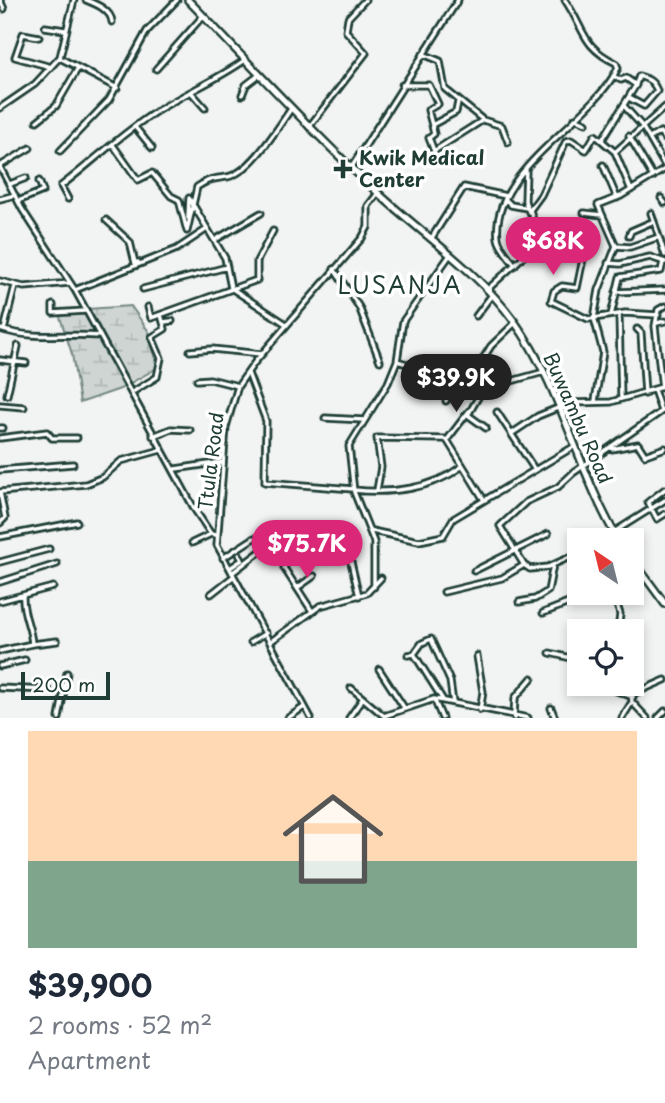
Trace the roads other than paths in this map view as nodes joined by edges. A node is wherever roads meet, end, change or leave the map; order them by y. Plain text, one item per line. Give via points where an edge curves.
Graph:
1 (0, 0) edge
2 (74, 0) edge
3 (86, 0) edge
4 (177, 0) edge
5 (188, 0) edge
6 (365, 0) edge
7 (458, 0) edge
8 (565, 0) edge
9 (4, 9) dead end
10 (203, 16) junction
11 (113, 22) dead end
12 (45, 27) dead end
13 (65, 30) junction
14 (39, 37) dead end
15 (423, 54) junction
16 (60, 57) junction
17 (245, 60) junction
18 (51, 67) junction
19 (78, 68) junction
20 (156, 69) dead end
21 (259, 75) junction
22 (613, 76) junction
23 (402, 85) junction
24 (636, 85) junction
25 (117, 88) junction
26 (191, 92) junction
27 (242, 95) dead end
28 (629, 98) junction
29 (458, 102) junction
30 (624, 106) junction
31 (665, 107) edge
32 (0, 108) edge
33 (205, 108) dead end
34 (291, 109) junction
35 (575, 118) junction
36 (483, 120) junction
37 (37, 121) dead end
38 (586, 123) dead end
39 (432, 125) junction
40 (642, 125) junction
41 (135, 127) junction
42 (309, 127) junction
43 (665, 128) edge
44 (660, 132) junction
45 (629, 136) junction
46 (650, 138) junction
47 (665, 139) edge
48 (602, 140) junction
49 (508, 142) dead end
50 (113, 145) junction
51 (30, 148) dead end
52 (152, 148) dead end
53 (60, 151) dead end
54 (615, 152) junction
55 (603, 165) dead end
56 (0, 167) edge
57 (351, 168) junction
58 (665, 168) edge
59 (526, 170) junction
60 (653, 177) junction
61 (26, 178) dead end
62 (39, 181) dead end
63 (10, 184) junction
64 (631, 190) junction
65 (378, 193) junction
66 (15, 195) junction
67 (506, 198) junction
68 (617, 198) junction
69 (661, 198) dead end
70 (0, 199) edge
71 (68, 199) dead end
72 (18, 201) junction
73 (665, 203) edge
74 (527, 208) junction
75 (651, 212) dead end
76 (261, 213) dead end
77 (584, 213) dead end
78 (529, 214) junction
79 (602, 215) junction
80 (106, 220) dead end
81 (654, 221) junction
82 (207, 229) junction
83 (536, 229) junction
84 (187, 231) junction
85 (272, 231) dead end
86 (629, 236) dead end
87 (659, 237) junction
88 (215, 240) junction
89 (430, 240) junction
90 (572, 244) junction
91 (616, 246) junction
92 (571, 251) dead end
93 (450, 255) junction
94 (665, 255) edge
95 (150, 260) junction
96 (664, 262) edge
97 (608, 263) junction
98 (515, 265) junction
99 (227, 267) junction
100 (334, 269) junction
101 (0, 281) edge
102 (70, 283) junction
103 (15, 286) junction
104 (231, 288) junction
105 (143, 289) dead end
106 (75, 290) junction
107 (665, 290) edge
108 (486, 291) junction
109 (615, 292) junction
110 (491, 296) junction
111 (53, 305) dead end
112 (665, 306) edge
113 (148, 307) dead end
114 (85, 312) junction
115 (619, 314) junction
116 (161, 315) junction
117 (611, 315) junction
118 (658, 315) junction
119 (476, 316) dead end
120 (594, 318) junction
121 (172, 321) dead end
122 (665, 321) edge
123 (163, 322) junction
124 (515, 323) junction
125 (657, 323) junction
126 (286, 324) junction
127 (2, 329) edge
128 (637, 329) dead end
129 (100, 336) junction
130 (19, 346) dead end
131 (190, 351) dead end
132 (262, 354) junction
133 (484, 357) junction
134 (0, 361) edge
135 (380, 361) dead end
136 (397, 361) junction
137 (16, 362) junction
138 (26, 363) dead end
139 (462, 364) dead end
140 (459, 372) junction
141 (544, 372) junction
142 (248, 373) junction
143 (471, 378) junction
144 (197, 380) dead end
145 (512, 381) junction
146 (238, 387) junction
147 (664, 387) edge
148 (654, 390) junction
149 (131, 393) junction
150 (480, 394) junction
151 (645, 394) junction
152 (7, 395) dead end
153 (621, 399) junction
154 (446, 401) dead end
155 (595, 401) junction
156 (0, 405) edge
157 (24, 407) dead end
158 (560, 408) junction
159 (663, 410) edge
160 (469, 411) junction
161 (497, 412) dead end
162 (325, 418) dead end
163 (364, 420) junction
164 (485, 428) dead end
165 (190, 430) dead end
166 (511, 434) junction
167 (153, 436) junction
168 (0, 438) edge
169 (77, 438) dead end
170 (447, 440) junction
171 (577, 445) junction
172 (620, 445) junction
173 (665, 448) edge
174 (161, 450) junction
175 (223, 462) junction
176 (73, 464) dead end
177 (586, 466) junction
178 (461, 467) junction
179 (175, 469) junction
180 (537, 469) junction
181 (0, 470) edge
182 (354, 489) junction
183 (665, 489) edge
184 (377, 490) junction
185 (0, 492) edge
186 (484, 500) junction
187 (665, 500) edge
188 (650, 510) junction
189 (665, 514) edge
190 (77, 522) dead end
191 (0, 523) edge
192 (612, 528) edge
193 (621, 528) edge
194 (372, 531) junction
195 (213, 534) junction
196 (548, 534) dead end
197 (327, 536) dead end
198 (0, 537) edge
199 (254, 538) dead end
200 (278, 538) dead end
201 (192, 543) dead end
202 (49, 549) dead end
203 (291, 550) dead end
204 (516, 552) junction
205 (239, 554) dead end
206 (223, 558) junction
207 (567, 559) edge
208 (0, 562) edge
209 (57, 564) dead end
210 (524, 565) junction
211 (553, 565) junction
212 (474, 571) dead end
213 (232, 573) junction
214 (644, 575) edge
215 (314, 576) dead end
216 (381, 578) dead end
217 (0, 582) edge
218 (53, 587) dead end
219 (373, 587) junction
220 (297, 588) junction
221 (444, 592) dead end
222 (211, 594) dead end
223 (23, 596) junction
224 (359, 596) junction
225 (0, 601) edge
226 (664, 601) edge
227 (519, 602) dead end
228 (567, 604) edge
229 (312, 611) junction
230 (543, 613) dead end
231 (266, 633) junction
232 (57, 641) dead end
233 (250, 642) dead end
234 (270, 642) junction
235 (33, 644) junction
236 (0, 651) edge
237 (550, 653) dead end
238 (414, 654) junction
239 (408, 655) dead end
240 (477, 656) dead end
241 (567, 657) edge
242 (25, 660) dead end
243 (0, 666) edge
244 (379, 669) dead end
245 (67, 673) dead end
246 (532, 678) dead end
247 (665, 680) edge
248 (0, 688) edge
249 (351, 688) dead end
250 (48, 690) dead end
251 (633, 697) junction
252 (363, 698) junction
253 (434, 699) junction
254 (443, 700) junction
255 (453, 703) junction
256 (304, 707) junction
257 (551, 708) dead end
258 (405, 709) junction
259 (481, 710) junction
260 (665, 711) edge
261 (514, 716) edge
262 (59, 718) edge
263 (288, 718) edge
264 (311, 718) edge
265 (349, 718) edge
266 (442, 718) edge
267 (528, 718) edge
268 (555, 718) edge
269 (622, 718) edge
270 (647, 718) edge
271 (658, 718) edge

1 - 9 street
2 - 13 street
3 - 11 street via 100,6
4 - 25 street via 146,31
5 - 10 street, Buwambu Road
6 - 42 street via 348,18 346,31 366,53
7 - 15 street
8 - 22 street via 598,55 617,63
10 - 17 street, Buwambu Road
10 - 20 street
12 - 13 street
13 - 16 street
14 - 18 street via 23,34 15,57
15 - 23 street
15 - 29 street via 440,61 442,86
16 - 18 street
16 - 19 street
17 - 21 street, Buwambu Road
17 - 26 street
18 - 32 street
19 - 25 street
19 - 37 street via 56,107
21 - 27 street
21 - 34 street, Buwambu Road
22 - 24 street
22 - 35 street
23 - 39 street via 429,85 438,104 428,110
23 - 57 street
24 - 28 street
24 - 28 street via 639,76 647,78 657,91 644,106
25 - 53 street
26 - 33 street
26 - 41 street
28 - 30 street
29 - 36 street
29 - 39 street via 456,112
30 - 40 street
30 - 48 street
31 - 40 street
34 - 42 street, Buwambu Road
34 - 84 street via 244,166 198,187
35 - 38 street
35 - 59 street
36 - 39 street via 436,151 429,143
36 - 49 street via 502,126
40 - 45 street
40 - 46 street
41 - 50 street
41 - 52 street
42 - 57 street, Buwambu Road
43 - 44 street
44 - 46 street
44 - 47 street
45 - 54 street
45 - 60 street
46 - 58 street
48 - 54 street
48 - 78 street via 594,136 586,150 566,141
50 - 71 street via 61,186
50 - 84 street via 138,180 152,173 180,200
51 - 56 street
54 - 64 street
55 - 68 street
56 - 63 street
57 - 65 street, Buwambu Road
58 - 60 street
59 - 67 street
59 - 74 street
60 - 64 street
61 - 63 street
62 - 72 street via 43,191
63 - 66 street
64 - 68 street
65 - 89 street, Buwambu Road
65 - 100 street, Ttula Road via 366,210 366,231
66 - 70 street
66 - 72 street
67 - 74 street via 511,205
67 - 89 street via 464,187
67 - 98 street via 497,213 498,238
68 - 79 street via 597,205
69 - 73 street
72 - 102 street
74 - 78 street
75 - 81 street
76 - 88 street
77 - 79 street
78 - 83 street
79 - 91 street
80 - 95 street via 130,242 135,263
81 - 86 street
81 - 87 street
82 - 84 street via 189,198
82 - 88 street
82 - 95 street via 184,246
83 - 90 street
83 - 98 street via 525,255
85 - 104 street via 257,261 258,279
87 - 91 street via 630,247
87 - 94 street
88 - 99 street
89 - 93 street, Buwambu Road
90 - 92 street
90 - 120 street via 584,254 577,288 562,286 550,300
91 - 97 street
93 - 108 street, Buwambu Road
93 - 136 street via 403,321
95 - 106 street
96 - 97 street via 650,257
96 - 109 street via 661,271 622,276
97 - 120 street
98 - 108 street
99 - 104 street
99 - 105 street
100 - 126 street, Ttula Road
100 - 135 street via 359,307
101 - 103 street
102 - 103 street
102 - 106 street
103 - 127 street
104 - 116 street
104 - 126 street
106 - 114 street
107 - 109 street
108 - 110 street, Buwambu Road
109 - 117 street
110 - 119 street
110 - 124 street, Buwambu Road
111 - 114 street via 53,313
112 - 118 street via 659,308
113 - 116 street via 151,318
114 - 129 street
115 - 117 street
115 - 118 street
115 - 153 street
116 - 123 street
117 - 120 street
118 - 125 street
120 - 155 street via 603,352
121 - 123 street
122 - 125 street
123 - 149 street via 164,332 152,337 161,358 157,377
124 - 133 street
124 - 141 street, Buwambu Road
125 - 147 street
126 - 132 street, Ttula Road
127 - 129 street via 57,337
128 - 151 street via 641,332
129 - 149 street
130 - 137 street
131 - 132 street
132 - 142 street, Ttula Road
133 - 143 street
133 - 145 street
134 - 137 street
136 - 140 street via 427,370 445,365
136 - 163 street
137 - 138 street
137 - 152 street
139 - 140 street
140 - 143 street
140 - 154 street
141 - 145 street
141 - 158 street, Buwambu Road
142 - 146 street, Ttula Road
142 - 182 street via 266,421 265,482
143 - 150 street
144 - 146 street
145 - 150 street
146 - 175 street, Ttula Road via 227,421
147 - 148 street
148 - 151 street
148 - 159 street
149 - 167 street
150 - 160 street
151 - 153 street
153 - 155 street
155 - 158 street
156 - 157 street
158 - 166 street
158 - 171 street, Buwambu Road
159 - 172 street
160 - 164 street via 470,418
160 - 170 street
161 - 166 street
162 - 163 street
163 - 182 street via 349,446
165 - 167 street via 171,429
166 - 180 street
167 - 174 street
168 - 169 street via 47,432 52,438
170 - 178 street
170 - 184 street via 377,438 381,467
171 - 177 street, Buwambu Road
171 - 180 street
172 - 173 street via 639,444 645,455
172 - 177 street
174 - 179 street
174 - 185 street via 121,461 103,478 86,484
175 - 179 street
175 - 195 street, Ttula Road
176 - 181 street
177 - 192 street, Buwambu Road
177 - 204 street via 551,492 526,502 502,523
178 - 184 street via 417,488
178 - 186 street
179 - 195 street
180 - 186 street
182 - 184 street
182 - 194 street
183 - 188 street via 648,500
185 - 191 street via 5,518
186 - 194 street via 453,519 446,534 436,538 419,541
187 - 188 street
188 - 189 street via 657,519
188 - 193 street
190 - 198 street
194 - 219 street
195 - 201 street
195 - 206 street, Ttula Road
196 - 204 street
197 - 224 street via 345,537
199 - 206 street
200 - 213 street
202 - 208 street
203 - 220 street via 284,568
204 - 210 street
204 - 212 street
205 - 213 street via 242,561
206 - 213 street, Ttula Road
207 - 211 street
209 - 217 street
210 - 211 street via 532,569
210 - 221 street via 502,578
211 - 227 street via 548,591
213 - 222 street
213 - 231 street, Ttula Road
214 - 226 street
215 - 220 street
216 - 219 street
218 - 223 street
219 - 224 street
220 - 229 street
223 - 225 street
223 - 235 street via 22,610
224 - 229 street
228 - 230 street
229 - 234 street
231 - 233 street
231 - 234 street, Ttula Road
232 - 235 street
234 - 256 street, Ttula Road
235 - 236 street
237 - 241 street
238 - 239 street
238 - 254 street
238 - 255 street via 431,639 450,681
240 - 259 street
242 - 243 street
244 - 258 street
245 - 262 street
246 - 261 street via 515,698
247 - 251 street
248 - 250 street
249 - 252 street
251 - 269 street
251 - 270 street
252 - 258 street via 384,716
252 - 265 street
253 - 254 street
253 - 258 street
253 - 266 street
254 - 255 street
255 - 259 street
256 - 263 street
256 - 264 street, Ttula Road
257 - 268 street
259 - 261 street
260 - 271 street
261 - 267 street

